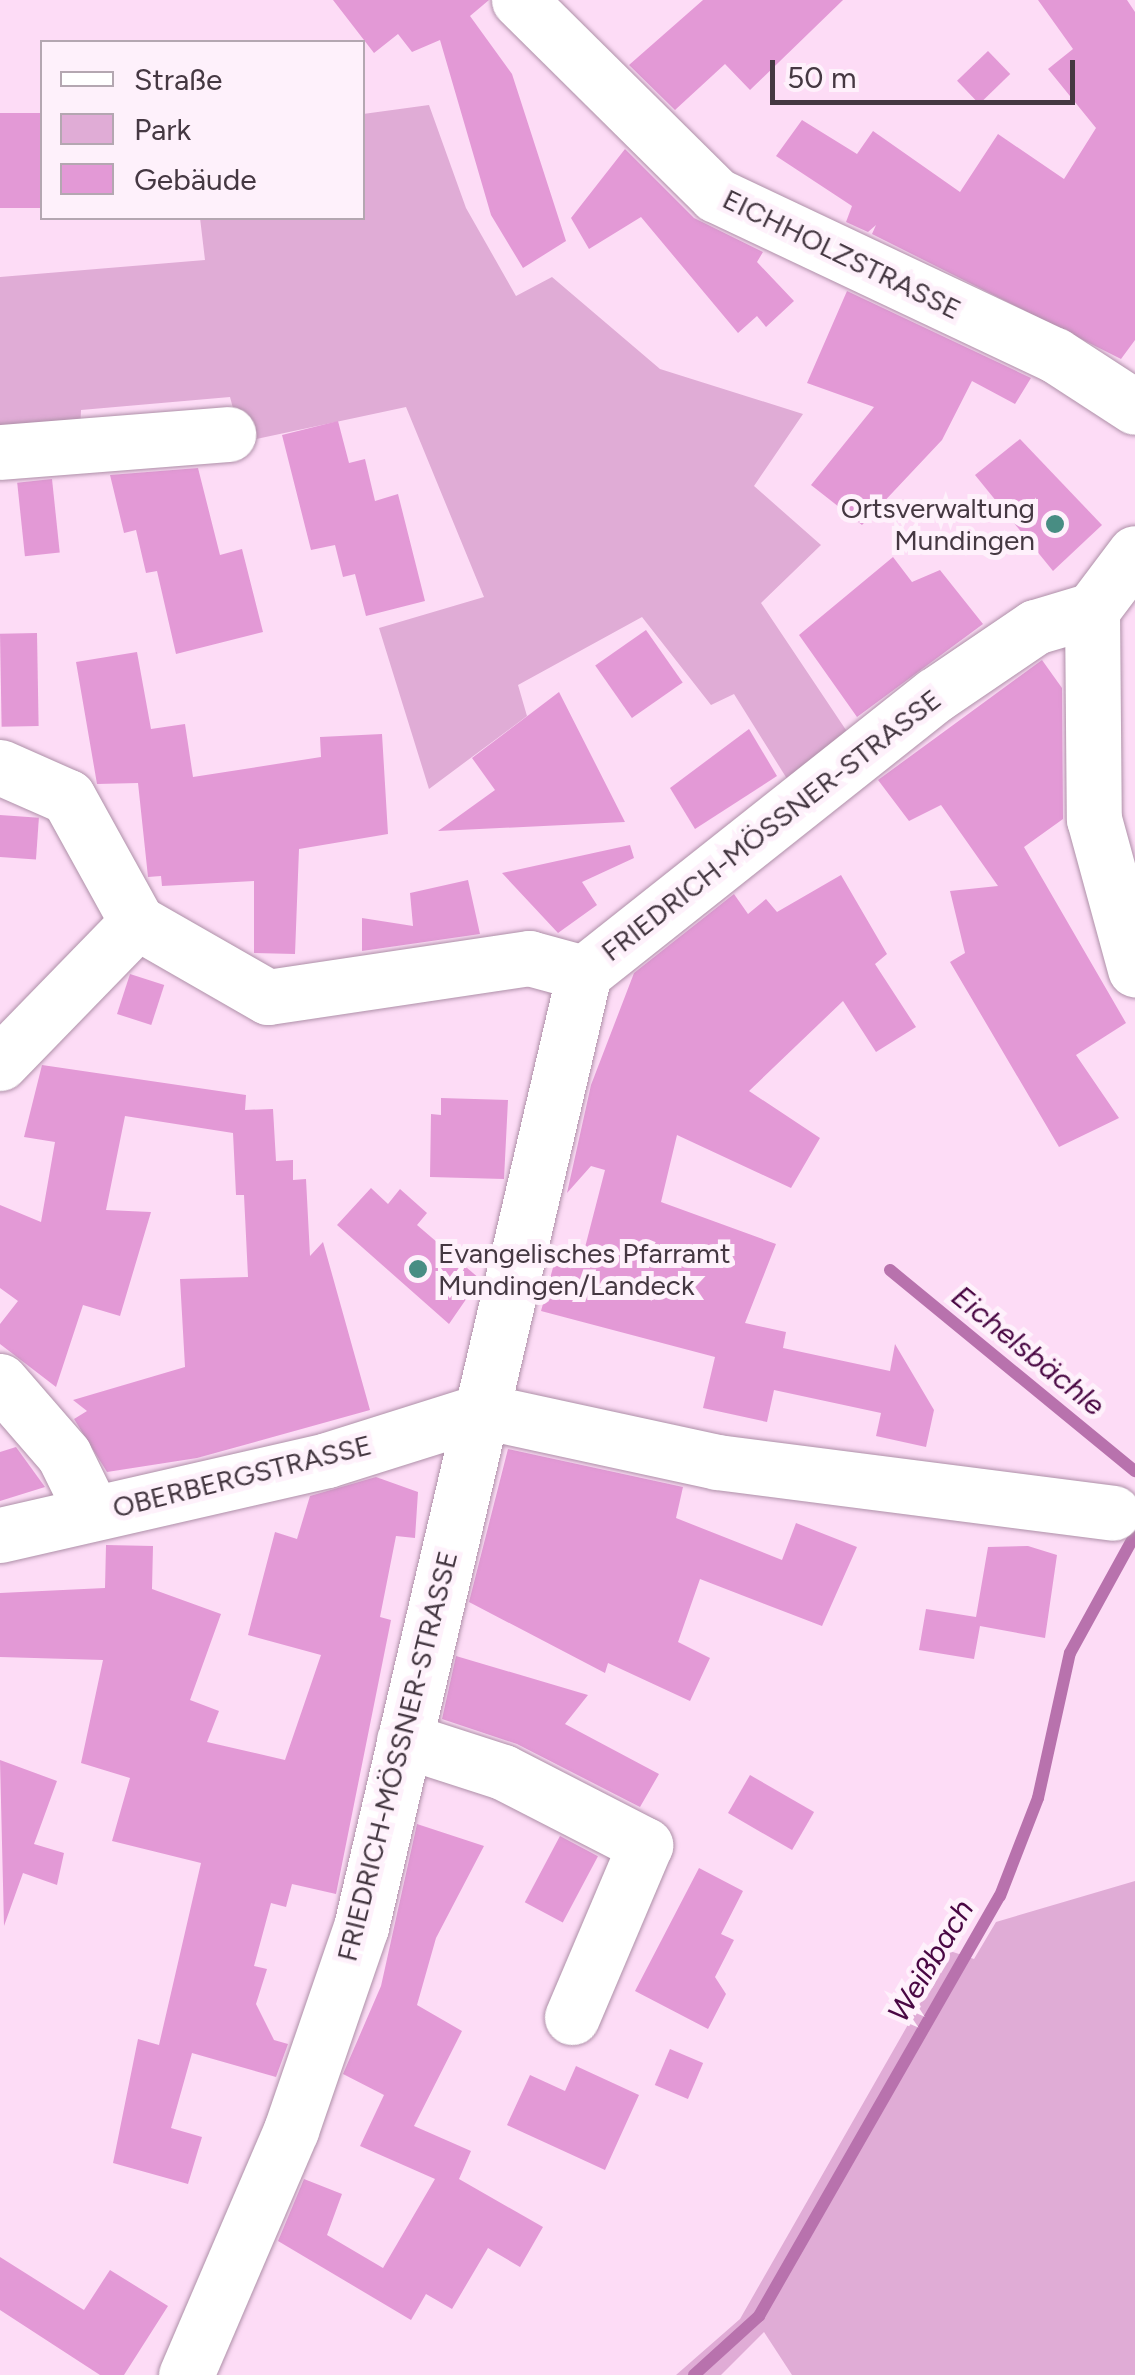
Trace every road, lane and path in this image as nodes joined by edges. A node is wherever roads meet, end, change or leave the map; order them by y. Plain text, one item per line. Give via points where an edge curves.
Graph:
1 (519, 0) edge
2 (1135, 407) edge
3 (228, 434) dead end
4 (0, 452) edge
5 (1135, 554) edge
6 (1092, 610) junction
7 (0, 767) edge
8 (137, 922) junction
9 (1135, 969) edge
10 (584, 973) junction
11 (0, 1063) edge
12 (0, 1382) edge
13 (482, 1412) junction
14 (92, 1512) junction
15 (1113, 1513) dead end
16 (0, 1535) edge
17 (404, 1740) junction
18 (572, 2017) dead end
19 (186, 2375) edge

1 - 2 street, EICHHOLZSTRASSE via 716,195 1056,356
3 - 4 street
5 - 6 street
6 - 9 street via 1094,820
6 - 10 street, FRIEDRICH-MÖSSNER-STRASSE via 1035,627 935,695
7 - 8 street via 68,797
8 - 10 street via 268,998 529,958
8 - 11 street
10 - 13 street, FRIEDRICH-MÖSSNER-STRASSE
12 - 14 street via 64,1455
13 - 14 street, OBERBERGSTRASSE via 327,1460
13 - 15 street via 717,1462
13 - 17 street, FRIEDRICH-MÖSSNER-STRASSE
14 - 16 street, OBERBERGSTRASSE
17 - 18 street via 502,1772 645,1845
17 - 19 street, FRIEDRICH-MÖSSNER-STRASSE via 355,1945 291,2130

